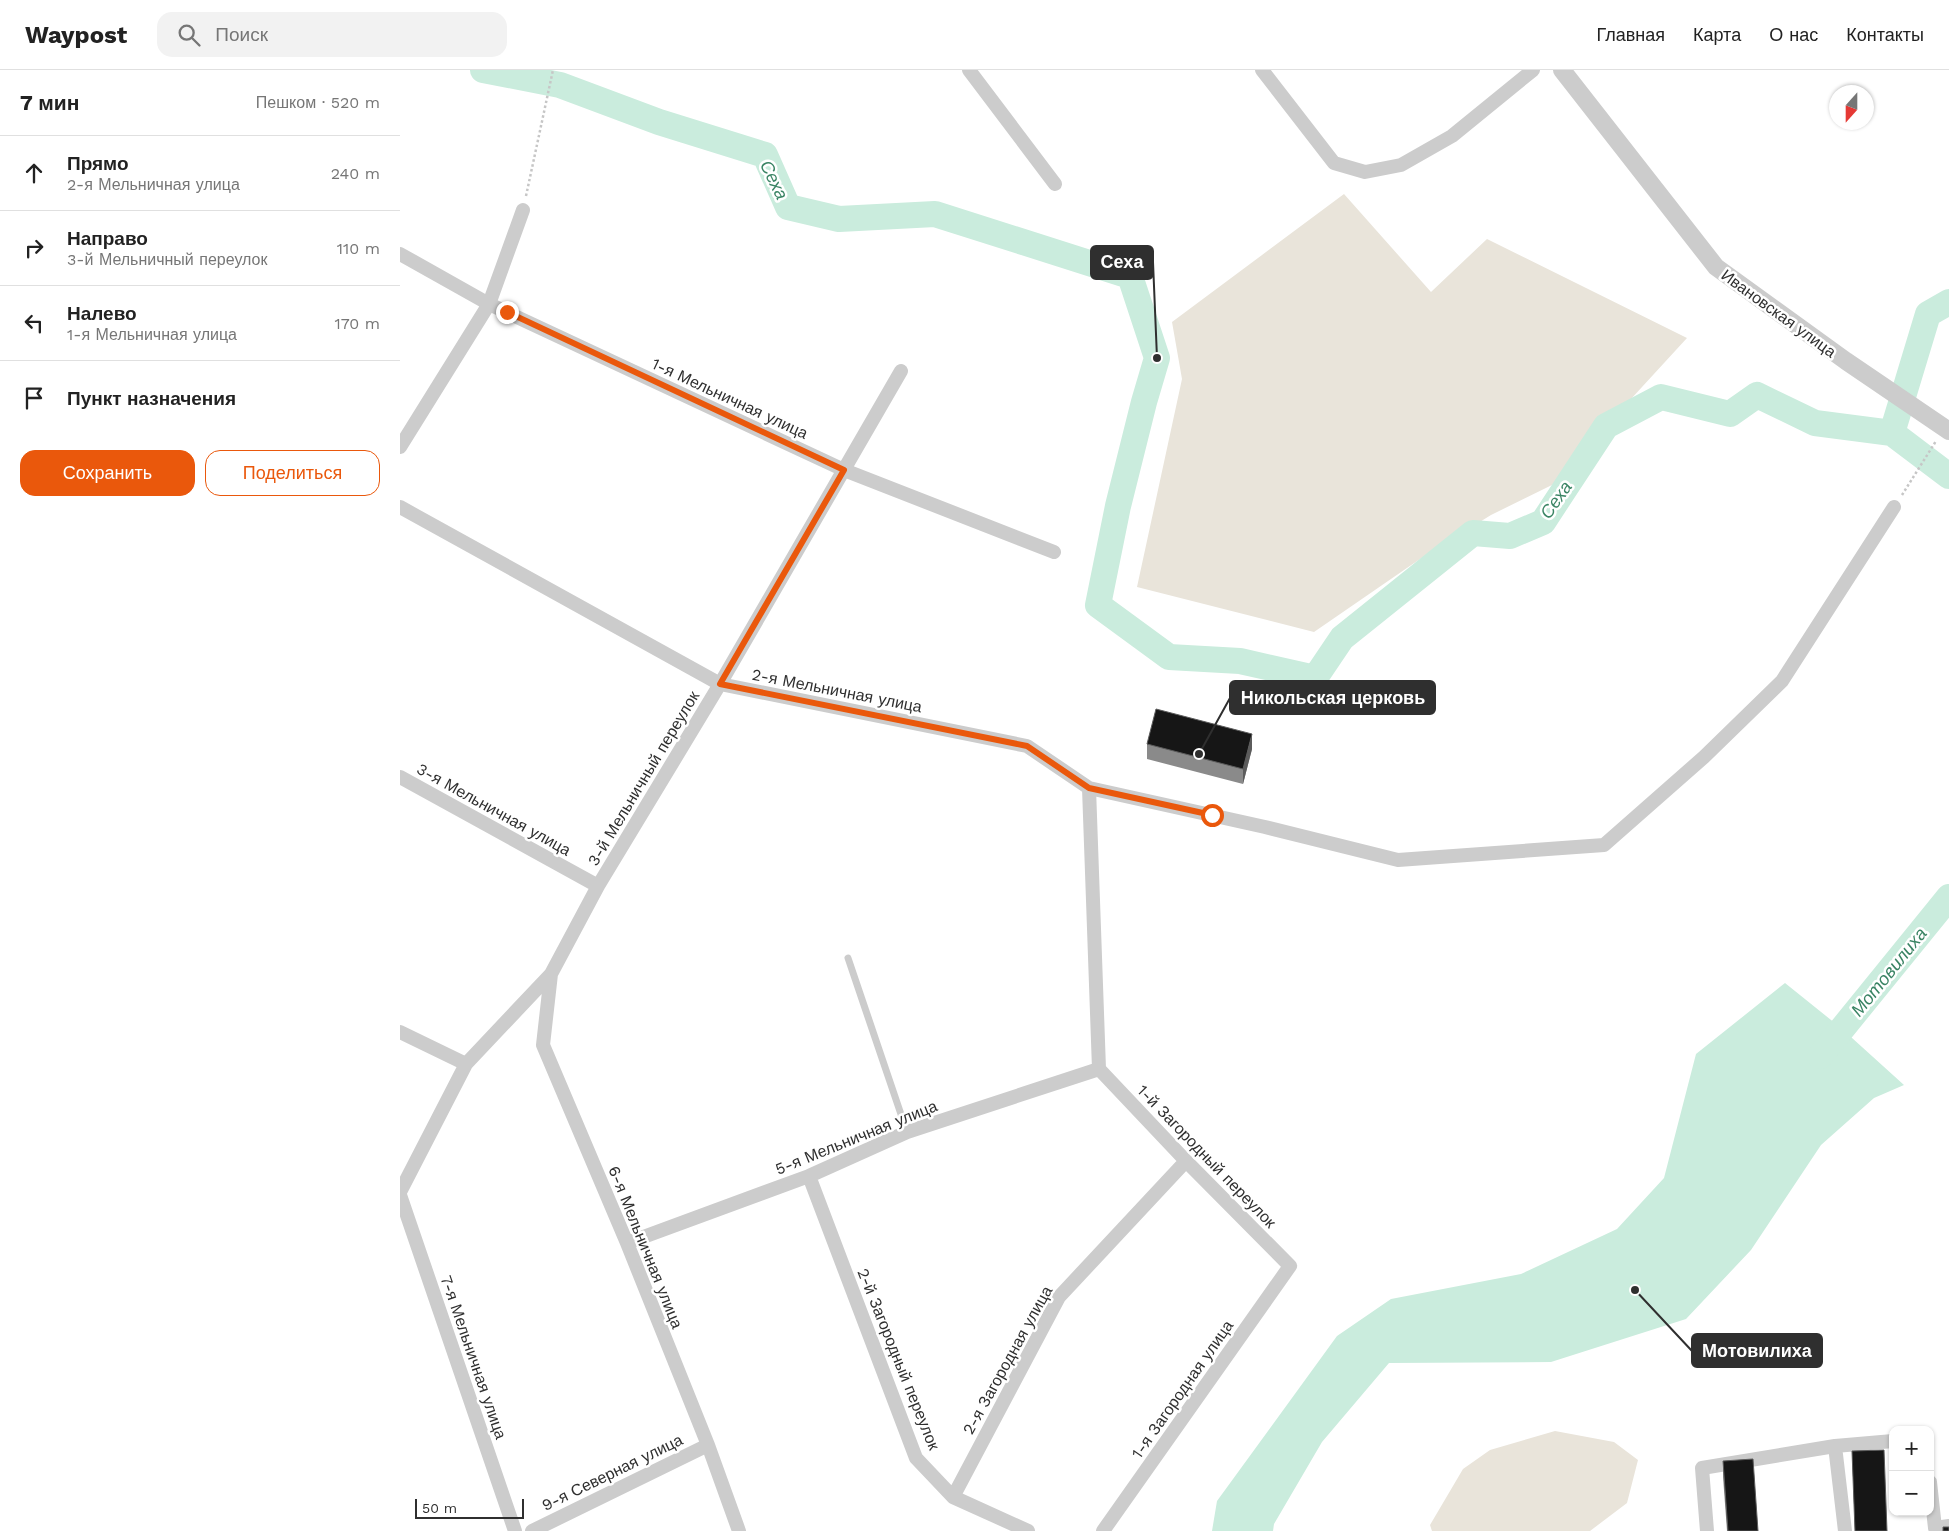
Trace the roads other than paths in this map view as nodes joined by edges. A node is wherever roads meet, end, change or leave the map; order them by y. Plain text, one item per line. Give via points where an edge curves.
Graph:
1 (969, 70) edge
2 (1262, 70) edge
3 (1533, 70) edge
4 (1562, 70) edge
5 (1055, 184) dead end
6 (523, 210) road end
7 (400, 254) edge
8 (489, 304) junction
9 (901, 371) dead end
10 (1942, 426) edge
11 (400, 447) edge
12 (844, 470) junction
13 (400, 507) edge
14 (1894, 507) road end
15 (1054, 552) dead end
16 (720, 684) junction
17 (400, 777) edge
18 (1089, 788) junction
19 (598, 886) junction
20 (848, 958) dead end
21 (551, 974) junction
22 (400, 1032) edge
23 (466, 1064) junction
24 (1099, 1069) junction
25 (907, 1132) junction
26 (1186, 1161) junction
27 (809, 1176) junction
28 (400, 1194) edge
29 (627, 1243) junction
30 (1290, 1266) joint
31 (1889, 1441) edge
32 (708, 1444) junction
33 (1835, 1446) junction
34 (953, 1497) junction
35 (1934, 1516) edge
36 (1949, 1526) edge
37 (515, 1531) edge
38 (532, 1531) edge
39 (739, 1531) edge
40 (1028, 1531) edge
41 (1103, 1531) edge
42 (1707, 1531) edge
43 (1845, 1531) edge

1 - 5 street
2 - 3 street via 1334,163 1365,172 1401,165 1452,136
4 - 10 street, Ивановская улица via 1716,267
6 - 8 street
7 - 8 street, 1-я Мельничная улица
8 - 11 street
8 - 12 street, 1-я Мельничная улица
9 - 12 street, 3-й Мельничный переулок
12 - 15 street, 1-я Мельничная улица
12 - 16 street, 3-й Мельничный переулок
13 - 16 street, 2-я Мельничная улица
14 - 18 street, 2-я Мельничная улица via 1782,681 1704,757 1604,845 1398,860
16 - 18 street, 2-я Мельничная улица via 1027,746
16 - 19 street, 3-й Мельничный переулок
17 - 19 street, 3-я Мельничная улица
18 - 24 street
19 - 21 street, 3-й Мельничный переулок
20 - 25 lane
21 - 23 street, 3-й Мельничный переулок
21 - 29 street, 6-я Мельничная улица via 543,1045
22 - 23 street
23 - 28 street, 3-й Мельничный переулок
24 - 25 street, 5-я Мельничная улица
24 - 26 street, 1-й Загородный переулок
25 - 27 street, 5-я Мельничная улица
26 - 30 street, 1-й Загородный переулок
26 - 34 street, 2-я Загородная улица via 1059,1297
27 - 29 street, 5-я Мельничная улица
27 - 34 street, 2-й Загородный переулок via 916,1458
28 - 37 street, 7-я Мельничная улица
29 - 32 street, 6-я Мельничная улица
30 - 41 street, 1-я Загородная улица
31 - 33 street
32 - 38 street, 9-я Северная улица
32 - 39 street, 6-я Мельничная улица
33 - 42 street via 1702,1468
33 - 43 street
34 - 40 street, 2-й Загородный переулок
35 - 36 street via 1935,1528

